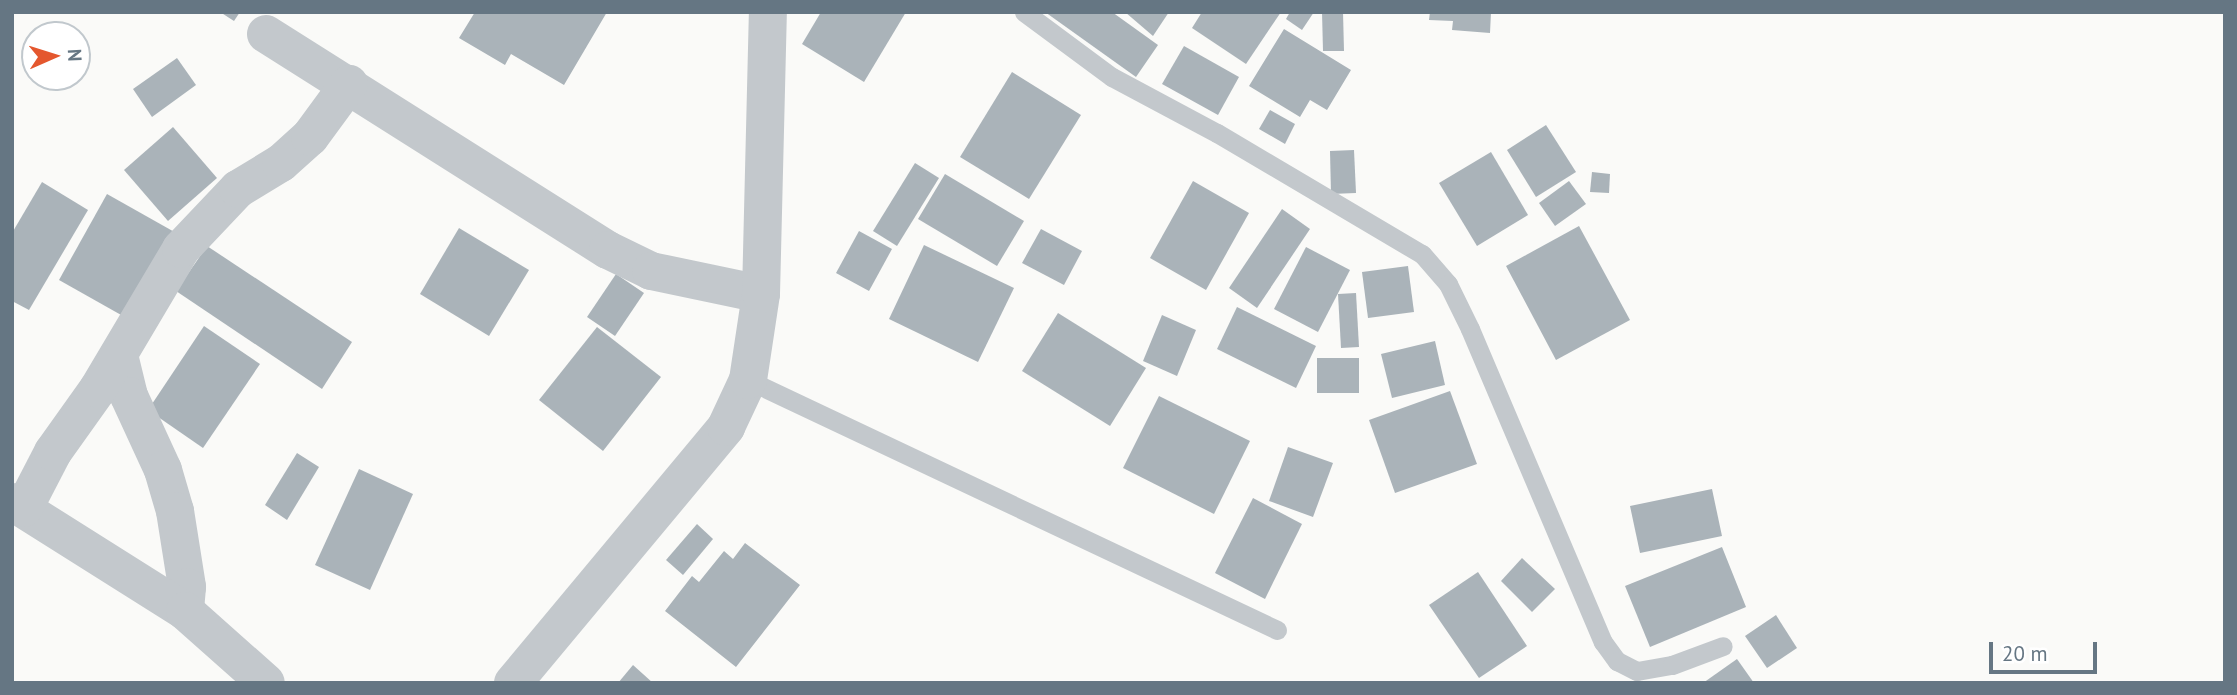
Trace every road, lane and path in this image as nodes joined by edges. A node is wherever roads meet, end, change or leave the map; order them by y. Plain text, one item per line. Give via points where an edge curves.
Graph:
1 (768, 12) edge
2 (1024, 12) edge
3 (266, 34) dead end
4 (349, 84) junction
5 (761, 295) junction
6 (119, 355) junction
7 (748, 380) junction
8 (18, 505) edge
9 (185, 611) junction
10 (1277, 630) dead end
11 (1723, 646) dead end
12 (266, 683) edge
13 (513, 683) edge

1 - 5 street
2 - 11 lane via 1112,77 1422,254 1448,284 1470,329 1602,642 1617,661 1637,671 1672,665
3 - 4 street
4 - 5 street via 608,250 651,271
4 - 6 street via 310,137 210,214 181,249
5 - 7 street
6 - 8 street
6 - 9 street via 175,511 187,587
7 - 10 lane
7 - 13 street via 726,427
8 - 9 street
9 - 12 street

